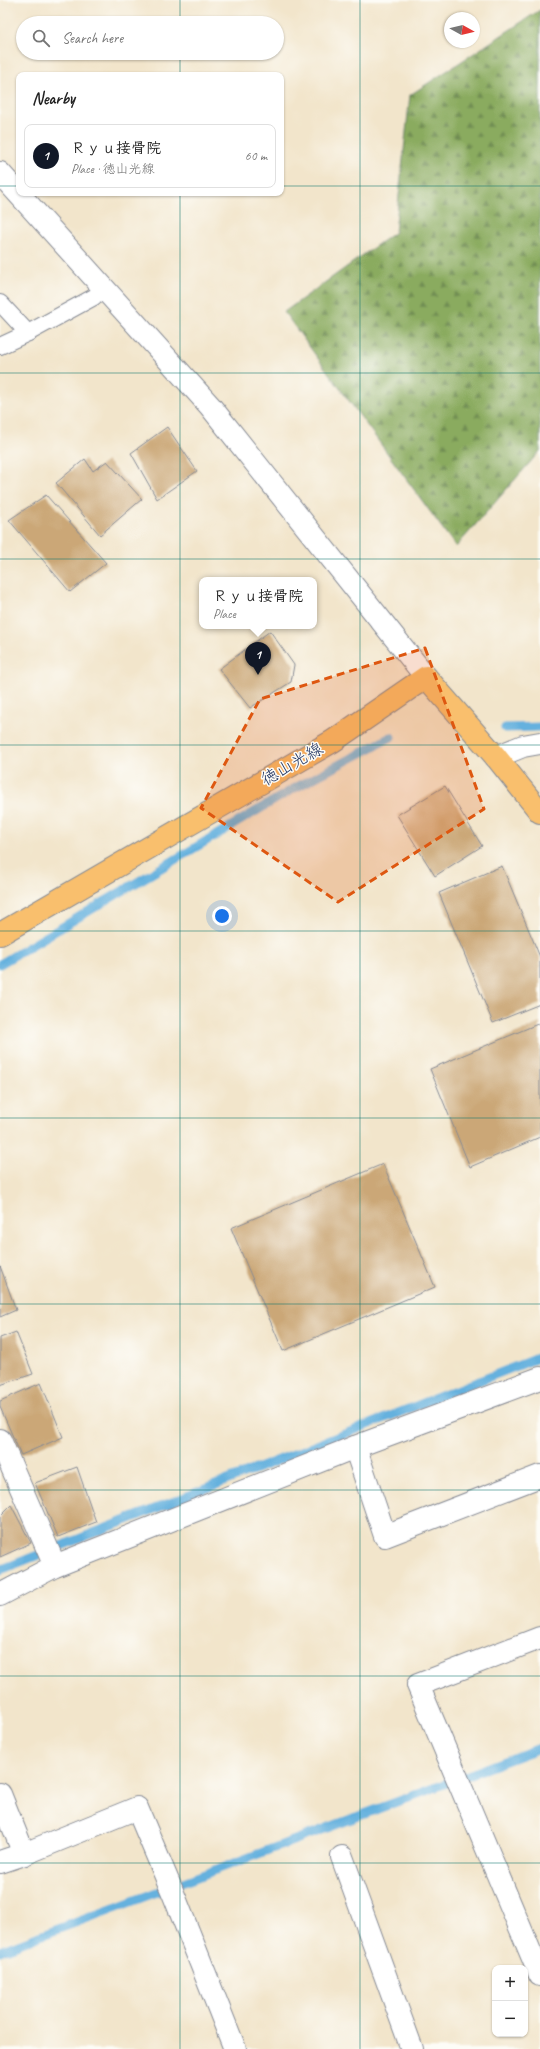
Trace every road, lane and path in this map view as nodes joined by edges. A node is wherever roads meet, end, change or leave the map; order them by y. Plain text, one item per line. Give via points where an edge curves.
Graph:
1 (0, 173) edge
2 (16, 191) edge
3 (21, 196) edge
4 (94, 297) dead end
5 (0, 303) edge
6 (28, 333) junction
7 (0, 346) edge
8 (426, 677) junction
9 (540, 743) edge
10 (496, 757) junction
11 (540, 812) edge
12 (0, 934) edge
13 (540, 1378) edge
14 (0, 1440) edge
15 (355, 1447) junction
16 (540, 1476) edge
17 (55, 1566) junction
18 (0, 1595) edge
19 (540, 1638) edge
20 (0, 1794) edge
21 (24, 1854) junction
22 (342, 1856) dead end
23 (0, 1862) edge
24 (540, 1975) edge
25 (235, 2049) edge
26 (412, 2049) edge

1 - 2 street
3 - 8 street via 210,406
4 - 6 lane
5 - 6 lane
6 - 7 lane
8 - 10 main road
8 - 12 main road, 徳山光線 via 333,740
9 - 10 street via 523,746
10 - 11 main road
13 - 15 street
14 - 17 street
15 - 16 street via 385,1536
15 - 17 street
17 - 18 street
19 - 24 street via 418,1685
20 - 21 street
21 - 23 street
21 - 25 street via 137,1808
22 - 26 street

